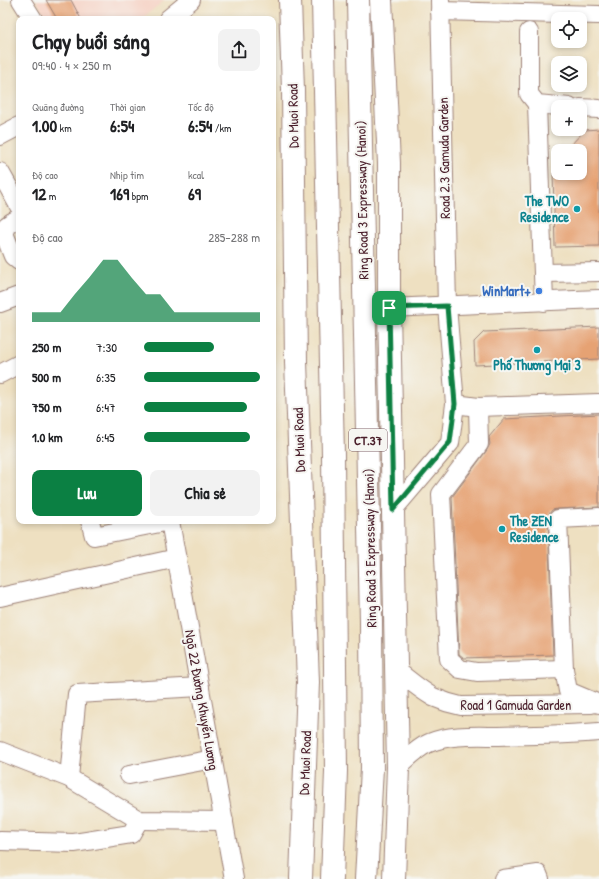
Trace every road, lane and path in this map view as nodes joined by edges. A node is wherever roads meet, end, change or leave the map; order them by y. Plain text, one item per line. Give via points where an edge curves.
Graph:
1 (21, 0) edge
2 (191, 0) edge
3 (290, 0) edge
4 (323, 0) edge
5 (358, 0) edge
6 (382, 0) edge
7 (440, 5) edge
8 (599, 15) edge
9 (31, 16) edge
10 (172, 16) edge
11 (529, 32) dead end
12 (537, 104) junction
13 (551, 105) edge
14 (587, 108) edge
15 (599, 109) edge
16 (16, 128) edge
17 (0, 136) edge
18 (0, 172) edge
19 (16, 201) edge
20 (16, 220) edge
21 (16, 258) edge
22 (599, 272) edge
23 (543, 273) junction
24 (16, 297) edge
25 (599, 299) edge
26 (544, 302) junction
27 (0, 303) edge
28 (447, 306) junction
29 (389, 308) junction
30 (16, 366) edge
31 (0, 374) edge
32 (599, 403) edge
33 (455, 404) junction
34 (478, 406) junction
35 (393, 510) junction
36 (599, 518) edge
37 (91, 524) edge
38 (155, 524) edge
39 (171, 524) edge
40 (177, 558) junction
41 (0, 597) edge
42 (564, 669) junction
43 (396, 670) junction
44 (200, 687) junction
45 (599, 704) edge
46 (599, 732) edge
47 (0, 751) edge
48 (213, 759) junction
49 (398, 767) junction
50 (129, 775) dead end
51 (69, 778) junction
52 (140, 820) junction
53 (224, 821) junction
54 (0, 841) edge
55 (234, 879) edge
56 (301, 879) edge
57 (332, 879) edge
58 (366, 879) edge
59 (394, 879) edge
60 (503, 879) edge
61 (540, 879) edge

1 - 9 street
2 - 10 street
3 - 56 main road, Do Muoi Road via 296,362 308,682
4 - 57 main road, CT.37 via 334,455 336,771
5 - 58 main road, Ring Road 3 Expressway (Hanoi) / CT.37 via 371,622 372,768
6 - 29 main road via 389,163
7 - 8 street, Road 2.3 Gamuda Garden
7 - 28 street, Road 2.3 Gamuda Garden
11 - 12 street via 529,94
12 - 13 street
12 - 23 street
14 - 15 street
16 - 17 street
18 - 19 street
20 - 21 street via 6,225 4,230
22 - 23 street
23 - 26 street
24 - 27 street
25 - 26 street
26 - 28 street
28 - 29 street
28 - 33 street, Road 2.3 Gamuda Garden
29 - 35 main road
30 - 31 street
32 - 34 street
33 - 34 street
33 - 35 street, Road 2.3 Gamuda Garden via 450,442
34 - 42 street via 479,444 441,494 449,659 460,669 477,672
35 - 43 main road
36 - 42 street via 558,519
37 - 38 street via 94,536
39 - 40 street, Ngõ 22 Đường Khuyến Lương
40 - 41 street
40 - 44 street, Ngõ 22 Đường Khuyến Lương
42 - 45 street via 568,692
43 - 45 street, Road 1 Gamuda Garden via 433,697 461,706
43 - 49 main road
44 - 48 street, Ngõ 22 Đường Khuyến Lương
44 - 51 street via 77,694
46 - 49 street, Road 1 Gamuda Garden via 441,739 417,750
47 - 51 street
48 - 50 street
48 - 53 street, Ngõ 22 Đường Khuyến Lương
49 - 59 main road
51 - 52 street
52 - 53 street
52 - 54 street via 131,834 74,843
53 - 55 street, Ngõ 22 Đường Khuyến Lương
60 - 61 street via 538,874

